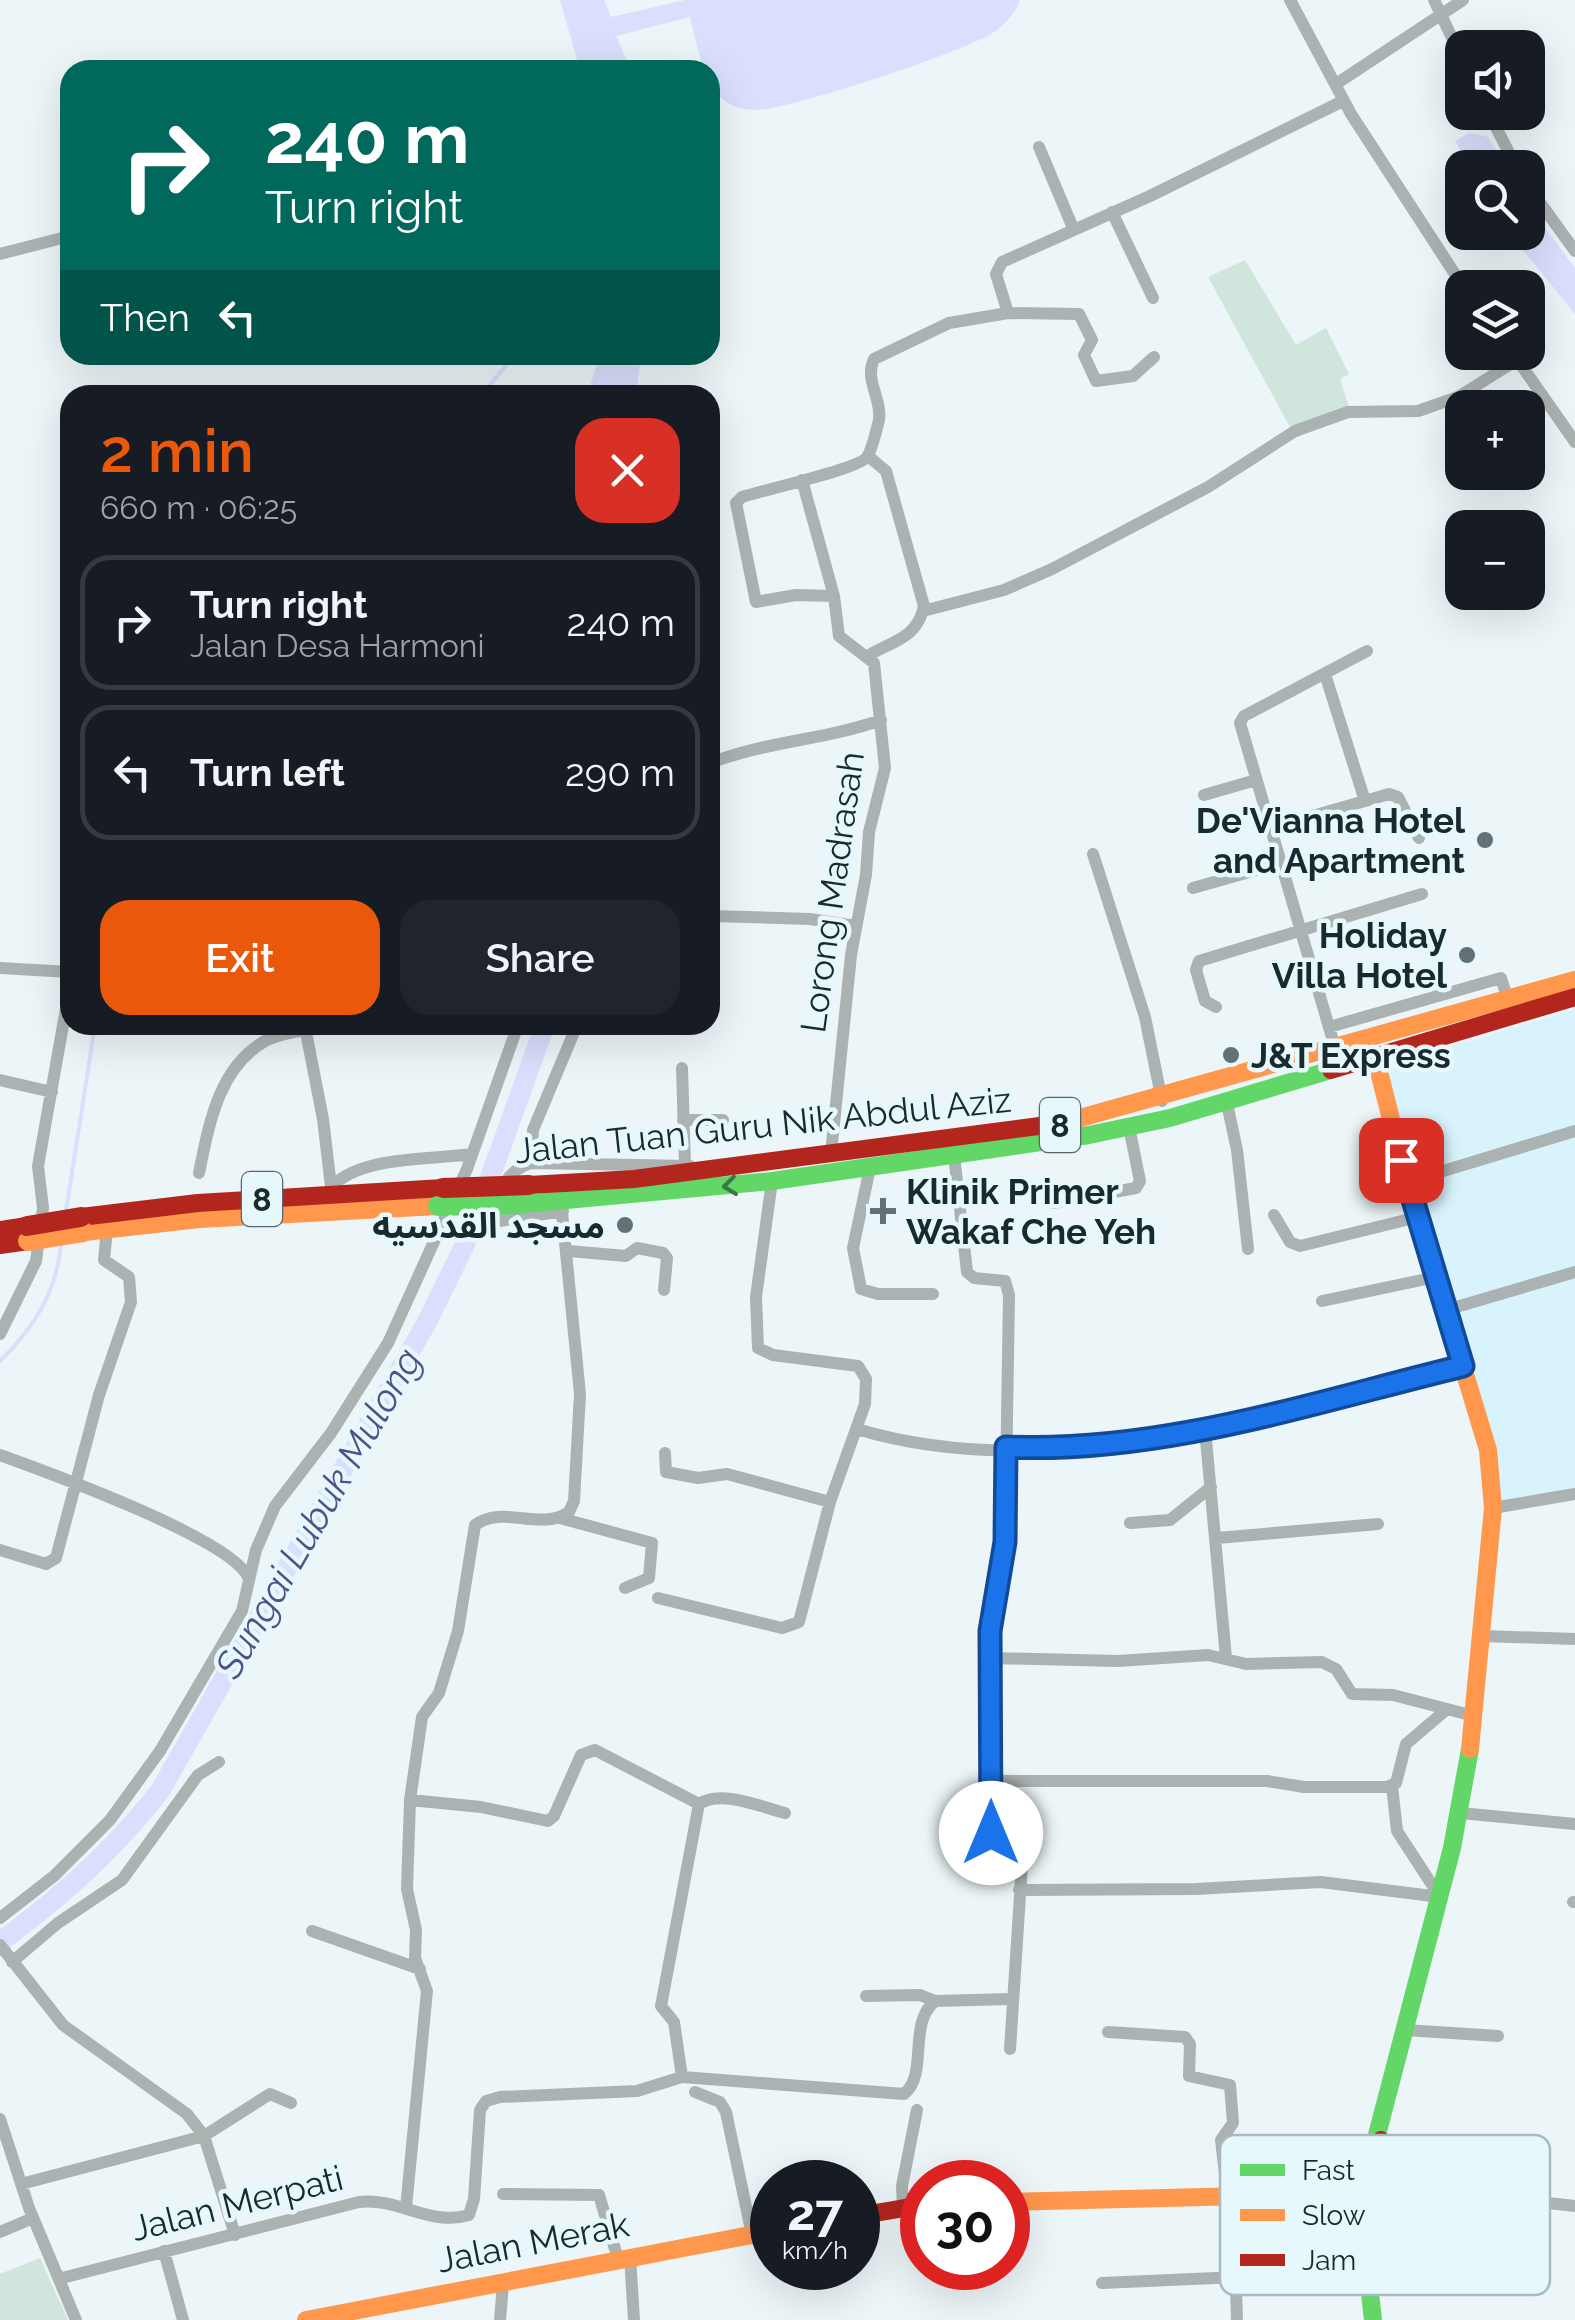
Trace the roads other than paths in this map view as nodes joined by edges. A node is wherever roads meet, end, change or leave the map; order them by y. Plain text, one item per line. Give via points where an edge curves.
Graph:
1 (1290, 0) edge
2 (1434, 0) edge
3 (1463, 0) edge
4 (1442, 14) junction
5 (1449, 30) edge
6 (1336, 84) junction
7 (1344, 100) junction
8 (1039, 147) dead end
9 (1545, 210) edge
10 (1112, 212) junction
11 (1072, 228) junction
12 (60, 239) edge
13 (1575, 251) edge
14 (0, 254) edge
15 (1453, 270) edge
16 (1153, 298) dead end
17 (1008, 313) junction
18 (1154, 357) dead end
19 (1495, 370) edge
20 (1524, 370) edge
21 (1575, 442) edge
22 (868, 456) junction
23 (802, 480) junction
24 (834, 596) junction
25 (923, 611) junction
26 (1367, 651) dead end
27 (866, 657) junction
28 (1324, 674) junction
29 (882, 720) junction
30 (720, 759) edge
31 (1256, 780) junction
32 (1204, 795) dead end
33 (1364, 801) junction
34 (1270, 828) junction
35 (1419, 838) dead end
36 (1092, 854) dead end
37 (1280, 863) junction
38 (1194, 888) dead end
39 (1422, 894) dead end
40 (720, 916) edge
41 (856, 926) junction
42 (1301, 930) junction
43 (0, 968) edge
44 (60, 971) edge
45 (1575, 980) edge
46 (1450, 992) junction
47 (1575, 998) edge
48 (1508, 1000) junction
49 (1216, 1006) dead end
50 (1456, 1015) junction
51 (1329, 1027) junction
52 (62, 1035) edge
53 (284, 1035) edge
54 (306, 1035) edge
55 (514, 1035) edge
56 (573, 1035) edge
57 (1336, 1050) junction
58 (1375, 1056) junction
59 (682, 1068) dead end
60 (0, 1080) edge
61 (52, 1092) junction
62 (1226, 1099) junction
63 (1162, 1102) junction
64 (684, 1120) junction
65 (722, 1120) dead end
66 (1129, 1127) junction
67 (1575, 1132) edge
68 (472, 1154) junction
69 (830, 1154) junction
70 (954, 1155) junction
71 (531, 1163) junction
72 (684, 1165) junction
73 (870, 1168) junction
74 (708, 1170) junction
75 (199, 1173) dead end
76 (772, 1181) junction
77 (1407, 1182) junction
78 (331, 1191) junction
79 (526, 1195) junction
80 (441, 1197) junction
81 (1054, 1204) dead end
82 (562, 1206) junction
83 (1274, 1215) dead end
84 (1418, 1217) junction
85 (83, 1225) junction
86 (0, 1230) edge
87 (107, 1230) junction
88 (27, 1233) junction
89 (0, 1245) edge
90 (1248, 1249) dead end
91 (568, 1251) junction
92 (1575, 1272) edge
93 (1436, 1277) junction
94 (664, 1290) dead end
95 (933, 1294) dead end
96 (1322, 1302) dead end
97 (1446, 1310) junction
98 (0, 1334) edge
99 (1463, 1366) junction
100 (856, 1429) junction
101 (1205, 1430) junction
102 (1006, 1447) junction
103 (665, 1454) dead end
104 (0, 1455) edge
105 (75, 1484) junction
106 (1211, 1488) junction
107 (1575, 1494) edge
108 (830, 1502) junction
109 (1494, 1508) junction
110 (560, 1518) junction
111 (1130, 1522) dead end
112 (1378, 1524) dead end
113 (1216, 1538) junction
114 (0, 1550) edge
115 (248, 1577) junction
116 (624, 1588) dead end
117 (658, 1598) dead end
118 (1482, 1636) junction
119 (1575, 1639) edge
120 (991, 1658) junction
121 (1226, 1658) junction
122 (1446, 1710) junction
123 (1474, 1716) junction
124 (219, 1762) dead end
125 (991, 1782) junction
126 (1392, 1786) junction
127 (410, 1800) junction
128 (699, 1804) junction
129 (785, 1812) dead end
130 (1460, 1814) junction
131 (1575, 1824) edge
132 (1019, 1890) junction
133 (1440, 1897) junction
134 (0, 1918) edge
135 (312, 1931) dead end
136 (7, 1954) edge
137 (420, 1969) junction
138 (866, 1996) dead end
139 (1011, 1999) junction
140 (935, 2001) junction
141 (1405, 2030) junction
142 (1108, 2032) dead end
143 (1498, 2036) dead end
144 (1010, 2050) dead end
145 (682, 2077) junction
146 (695, 2092) dead end
147 (290, 2103) dead end
148 (917, 2110) dead end
149 (0, 2119) edge
150 (1381, 2125) junction
151 (1224, 2135) edge
152 (1377, 2135) edge
153 (1379, 2135) edge
154 (204, 2136) junction
155 (907, 2160) edge
156 (22, 2184) junction
157 (750, 2193) edge
158 (503, 2194) dead end
159 (1220, 2196) edge
160 (1030, 2201) edge
161 (1550, 2203) edge
162 (1575, 2206) edge
163 (406, 2208) junction
164 (34, 2218) junction
165 (0, 2232) edge
166 (235, 2235) junction
167 (750, 2235) edge
168 (164, 2251) junction
169 (624, 2258) junction
170 (62, 2278) junction
171 (1220, 2279) edge
172 (1102, 2283) dead end
173 (503, 2284) junction
174 (1371, 2295) edge
175 (76, 2320) edge
176 (183, 2320) edge
177 (306, 2320) edge
178 (500, 2320) edge
179 (634, 2320) edge
180 (1373, 2320) edge

1 - 6 street
2 - 4 street
3 - 4 street
4 - 5 street
4 - 6 street
6 - 7 street
7 - 10 street
7 - 15 street
8 - 11 street
9 - 13 street
10 - 11 street
10 - 16 street
11 - 17 street via 998,266
12 - 14 street
17 - 18 street via 1079,314 1092,340 1084,355 1096,381 1133,376
17 - 22 street via 949,323 874,359 870,373 879,420
19 - 25 street via 1458,397 1418,412 1348,412 1294,431 1208,487 1052,569 1004,590
20 - 21 street
22 - 23 street
22 - 25 street via 886,471
23 - 24 street, Lorong Madrasah
23 - 24 street via 736,504 756,602
24 - 27 street, Lorong Madrasah via 840,636
25 - 27 street via 901,641
26 - 28 street
27 - 29 street, Lorong Madrasah via 879,679
28 - 31 street via 1240,720
28 - 33 street
29 - 30 street
29 - 41 street, Lorong Madrasah via 883,788 869,832
31 - 32 street
31 - 34 street
33 - 34 street
33 - 35 street via 1398,797
34 - 37 street
36 - 63 street via 1145,1016
37 - 38 street
37 - 42 street
39 - 42 street
40 - 41 street
41 - 69 street, Lorong Madrasah
42 - 49 street via 1198,961 1205,1002
42 - 51 street
43 - 44 street
45 - 48 main road, Jalan Tuan Guru Nik Abdul Aziz / 8
46 - 48 street via 1501,978
46 - 50 street
46 - 51 street
47 - 58 main road, Jalan Tuan Guru Nik Abdul Aziz / 8
48 - 50 main road, Jalan Tuan Guru Nik Abdul Aziz / 8
50 - 57 main road, Jalan Tuan Guru Nik Abdul Aziz / 8
51 - 57 street
52 - 61 street
53 - 75 street via 266,1041 225,1082
54 - 78 street
55 - 68 street
56 - 71 street via 532,1130
57 - 63 main road, Jalan Tuan Guru Nik Abdul Aziz / 8
58 - 62 main road, Jalan Tuan Guru Nik Abdul Aziz / 8
58 - 77 main road
59 - 64 street
60 - 61 street
61 - 98 street via 36,1176 43,1208 36,1262
62 - 66 main road, Jalan Tuan Guru Nik Abdul Aziz / 8
62 - 90 street
63 - 69 main road, Jalan Tuan Guru Nik Abdul Aziz / 8 via 1041,1128
64 - 65 street
64 - 72 street
66 - 70 main road, Jalan Tuan Guru Nik Abdul Aziz / 8
66 - 81 street via 1136,1188
67 - 77 street
68 - 78 street via 369,1168 338,1179
68 - 115 street via 388,1343 275,1506
69 - 74 main road, Jalan Tuan Guru Nik Abdul Aziz / 8
70 - 73 main road, Jalan Tuan Guru Nik Abdul Aziz / 8
70 - 102 street via 967,1272 1007,1286
71 - 72 street
71 - 82 street via 504,1182 494,1219
72 - 74 street
73 - 76 main road, Jalan Tuan Guru Nik Abdul Aziz / 8
73 - 95 street via 853,1248 861,1289
74 - 79 main road, Jalan Tuan Guru Nik Abdul Aziz / 8
76 -> 82 main road, Jalan Tuan Guru Nik Abdul Aziz / 8
76 - 100 street via 756,1297 758,1348 858,1366 868,1392
77 - 84 main road
78 - 80 main road, Jalan Tuan Guru Nik Abdul Aziz / 8
78 - 85 main road, Jalan Tuan Guru Nik Abdul Aziz / 8 via 198,1202
79 - 80 main road, Jalan Tuan Guru Nik Abdul Aziz / 8, bridge
79 - 82 main road, Jalan Tuan Guru Nik Abdul Aziz / 8
80 - 87 main road, Jalan Tuan Guru Nik Abdul Aziz / 8
82 - 91 street
83 - 84 street via 1290,1242 1300,1246
84 - 93 main road
85 - 87 main road, Jalan Tuan Guru Nik Abdul Aziz / 8
85 - 88 main road, Jalan Tuan Guru Nik Abdul Aziz / 8, bridge
86 - 88 main road, Jalan Tuan Guru Nik Abdul Aziz / 8
87 - 105 street via 104,1260 129,1277 131,1302
88 - 89 main road, Jalan Tuan Guru Nik Abdul Aziz / 8
91 - 94 street via 663,1253
91 - 110 street via 579,1472 574,1501
92 - 97 street
93 - 96 street
93 - 97 main road
97 - 99 main road
99 - 101 street
99 - 109 main road via 1492,1470
100 - 102 street via 925,1446
100 - 108 street
101 - 102 street via 1068,1448
101 - 106 street
102 - 120 street via 1005,1542 990,1615
103 - 108 street via 666,1472 727,1474
104 - 105 street
105 - 114 street via 56,1558 46,1564
105 - 115 street via 233,1557
106 - 111 street via 1170,1520
106 - 113 street
107 - 109 street
108 - 117 street via 802,1615 793,1627
109 - 118 main road
110 - 116 street via 652,1543 649,1578
110 - 127 street via 496,1516 475,1524 458,1631 438,1693 422,1716
112 - 113 street
113 - 121 street
115 - 134 street via 242,1611 127,1798 84,1848
118 - 119 street
118 - 123 main road
120 - 121 street
120 - 125 street
121 - 122 street via 1246,1664 1322,1662 1336,1669 1352,1694
122 - 123 street
122 - 126 street via 1413,1734
123 - 130 main road
124 - 136 street via 198,1775 122,1880
125 - 126 street
125 - 132 street via 991,1833 1022,1845
126 - 133 street via 1397,1832
127 - 128 street via 548,1821 580,1755 595,1750
127 - 137 street via 408,1889
128 - 129 street via 725,1799
128 - 145 street via 661,2006 674,2022
130 - 131 street
130 - 133 main road
132 - 133 street via 1321,1882
132 - 139 street
133 - 141 main road
135 - 137 street
136 - 154 street via 73,2034 171,2100
137 - 163 street via 427,1991
138 - 140 street
139 - 140 street
139 - 144 street
140 - 145 street via 924,2016 912,2086 904,2094
141 - 143 street
141 - 150 main road
142 - 151 street via 1185,2037 1189,2076 1230,2085 1233,2124
145 - 163 street, Jalan Merpati via 637,2091 486,2101 469,2215 427,2216
146 - 157 street via 720,2102 726,2112
147 - 154 street via 278,2094 262,2096
148 - 155 street
149 - 156 street
150 - 152 main road
150 - 153 main road
154 - 156 street
154 - 166 street
156 - 164 street
158 - 169 street via 598,2195
159 - 160 main road
161 - 162 street
163 - 166 street, Jalan Merpati via 359,2202
164 - 165 street
164 - 170 street
166 - 168 street, Jalan Merpati
167 - 169 main road, Jalan Merak
168 - 170 street, Jalan Merpati
168 - 176 street
169 - 173 main road, Jalan Merak
169 - 179 street
170 - 175 street
171 - 172 street
173 - 177 main road, Jalan Merak
173 - 178 street
174 - 180 main road

